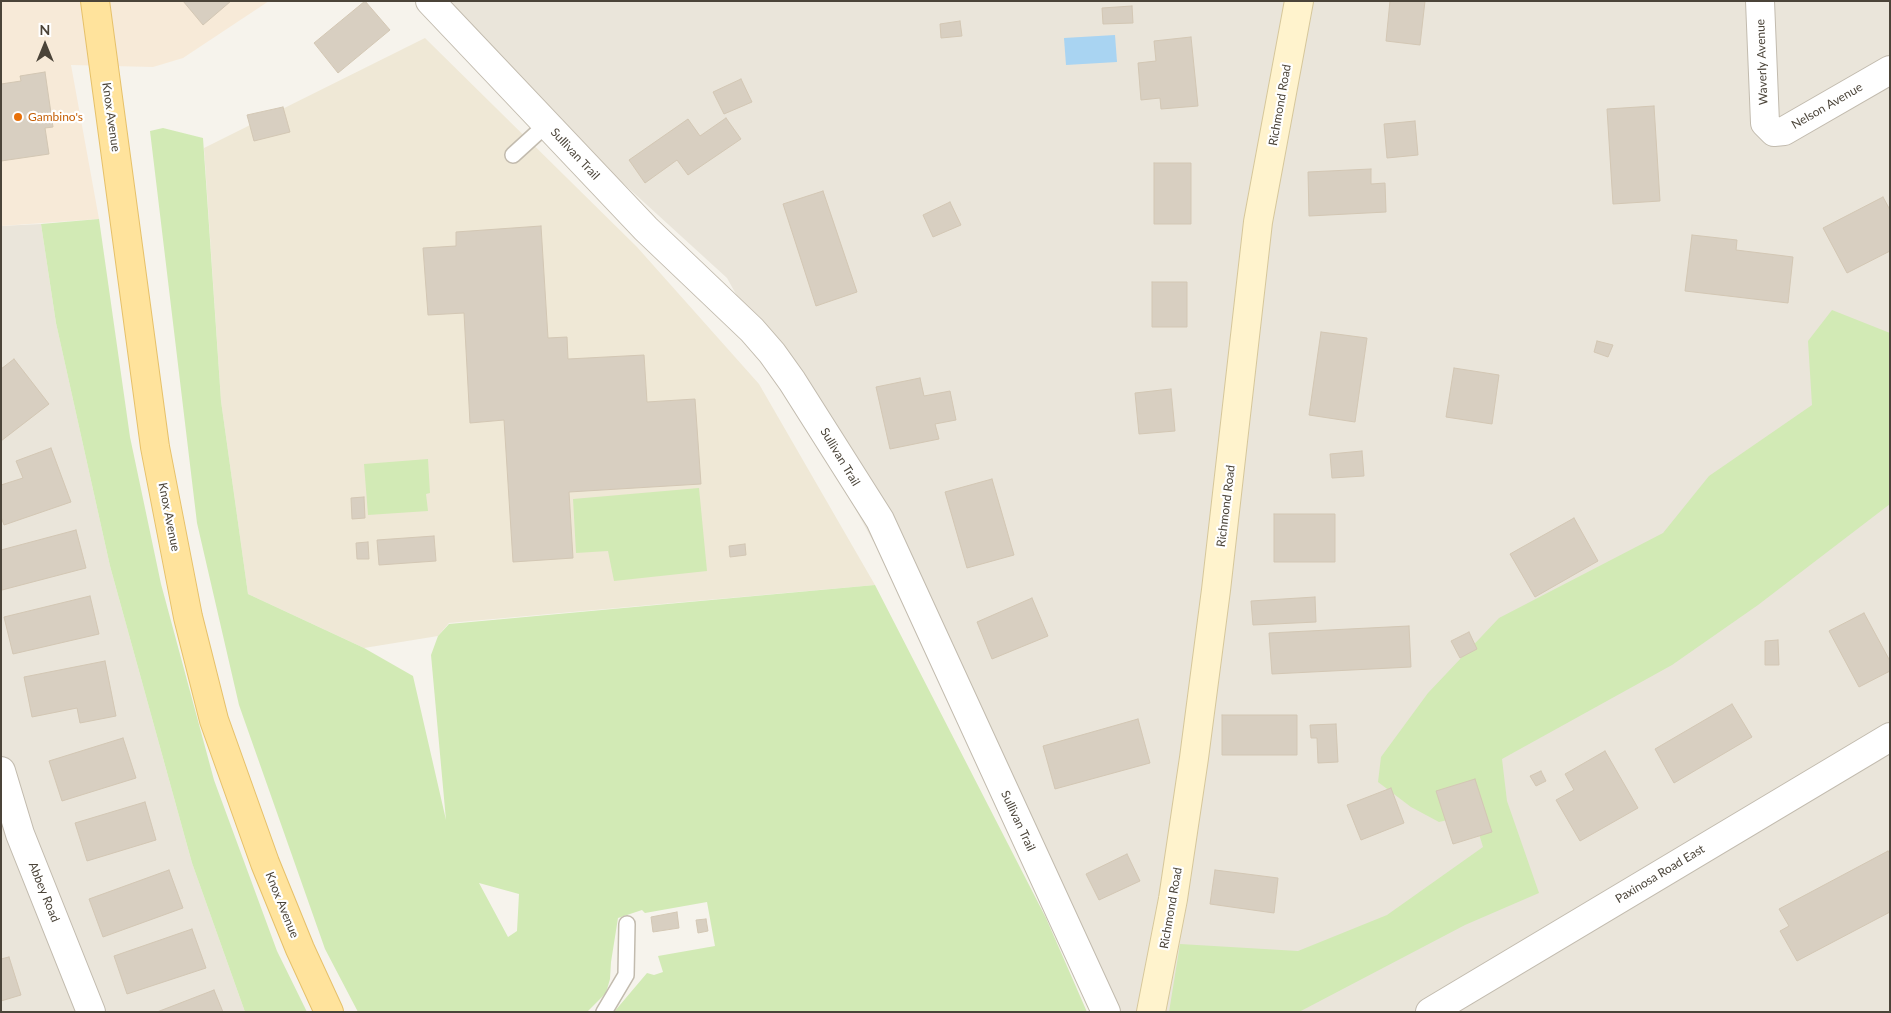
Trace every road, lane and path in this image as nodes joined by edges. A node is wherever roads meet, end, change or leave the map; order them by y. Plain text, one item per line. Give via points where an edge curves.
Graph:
1 (95, 1) edge
2 (430, 1) edge
3 (1299, 1) edge
4 (1760, 1) edge
5 (1890, 70) edge
6 (1765, 123) joint
7 (547, 124) junction
8 (513, 155) dead end
9 (1890, 737) edge
10 (1, 771) edge
11 (627, 924) dead end
12 (91, 1012) edge
13 (329, 1012) edge
14 (604, 1012) edge
15 (1106, 1012) edge
16 (1152, 1012) edge
17 (1430, 1012) edge

1 - 13 main road, Knox Avenue via 155,447 188,617 214,720 265,863
2 - 7 street, Sullivan Trail
3 - 16 street, Richmond Road via 1258,222 1194,758
4 - 6 street, Waverly Avenue
5 - 6 street, Nelson Avenue via 1784,131 1774,132
7 - 8 lane
7 - 15 street, Sullivan Trail via 646,229 752,330 817,418 880,520
9 - 17 street, Paxinosa Road East
10 - 12 street, Abbey Road via 20,834
11 - 14 lane via 626,974

